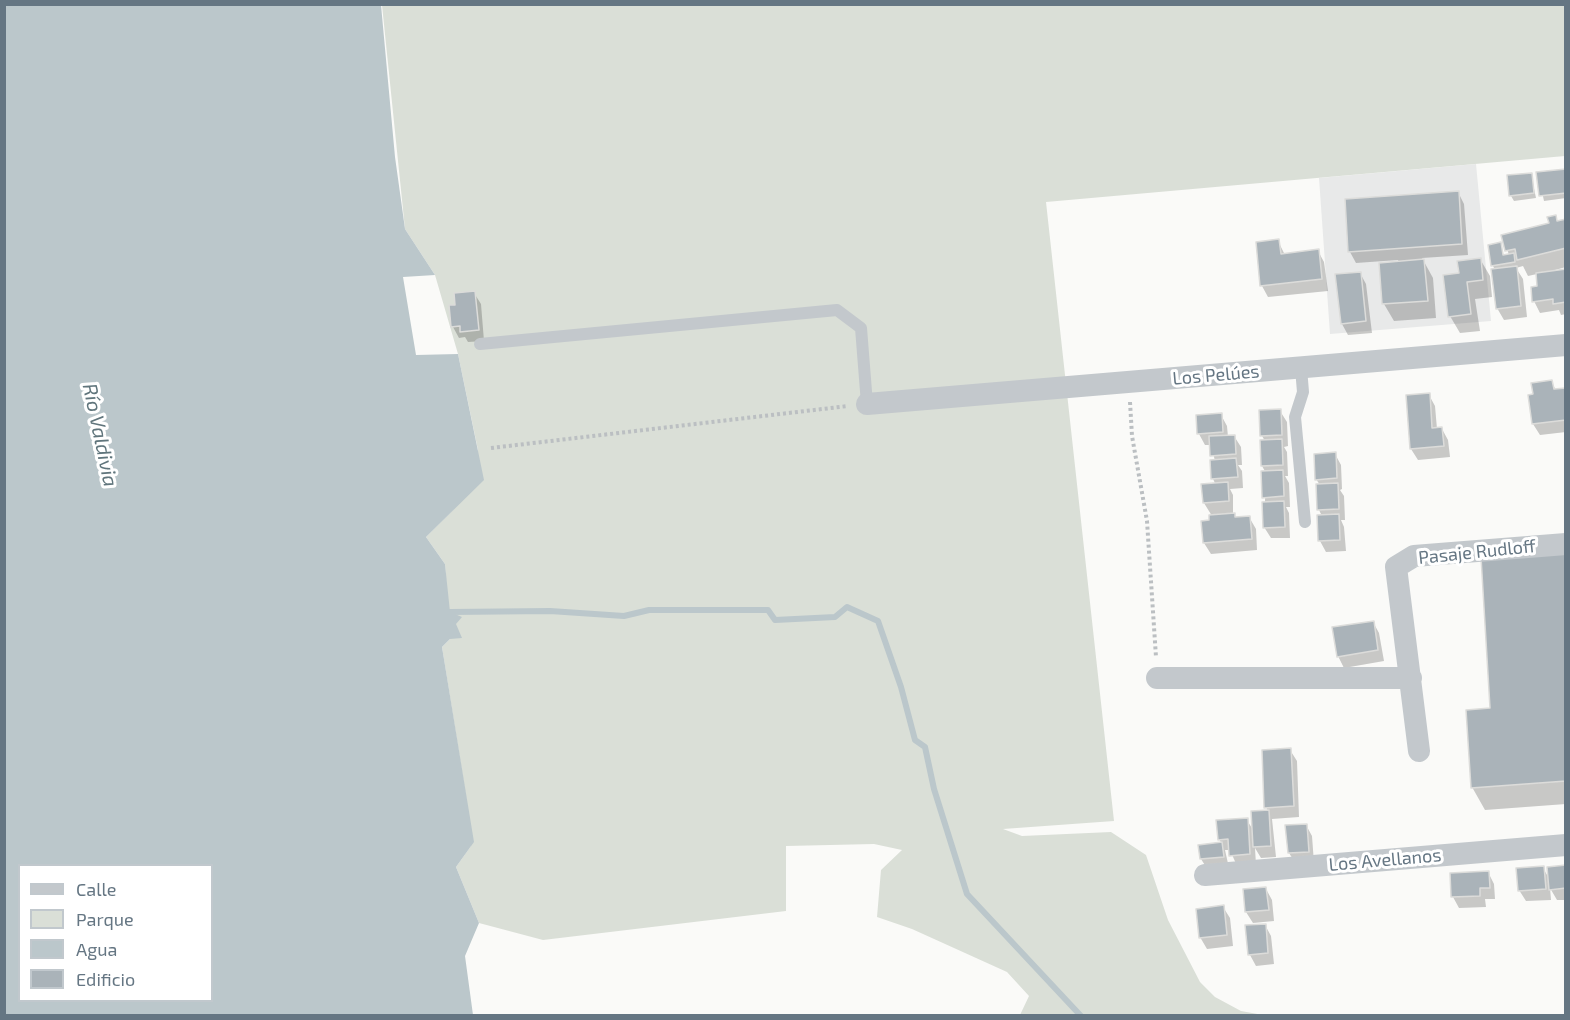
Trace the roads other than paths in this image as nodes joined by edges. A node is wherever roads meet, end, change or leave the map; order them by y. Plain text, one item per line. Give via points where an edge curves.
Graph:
1 (480, 344) dead end
2 (1566, 345) edge
3 (1301, 368) junction
4 (867, 404) joint
5 (1305, 522) dead end
6 (1566, 543) edge
7 (1157, 678) road end
8 (1412, 678) junction
9 (1419, 751) dead end
10 (1566, 845) edge
11 (1205, 875) dead end

1 - 4 lane via 837,310 861,328
2 - 3 street, Los Pelúes
3 - 4 street, Los Pelúes
3 - 5 lane via 1303,392 1295,417
6 - 8 street, Pasaje Rudloff via 1414,556 1396,567
7 - 8 street
8 - 9 street, Pasaje Rudloff
10 - 11 street, Los Avellanos

